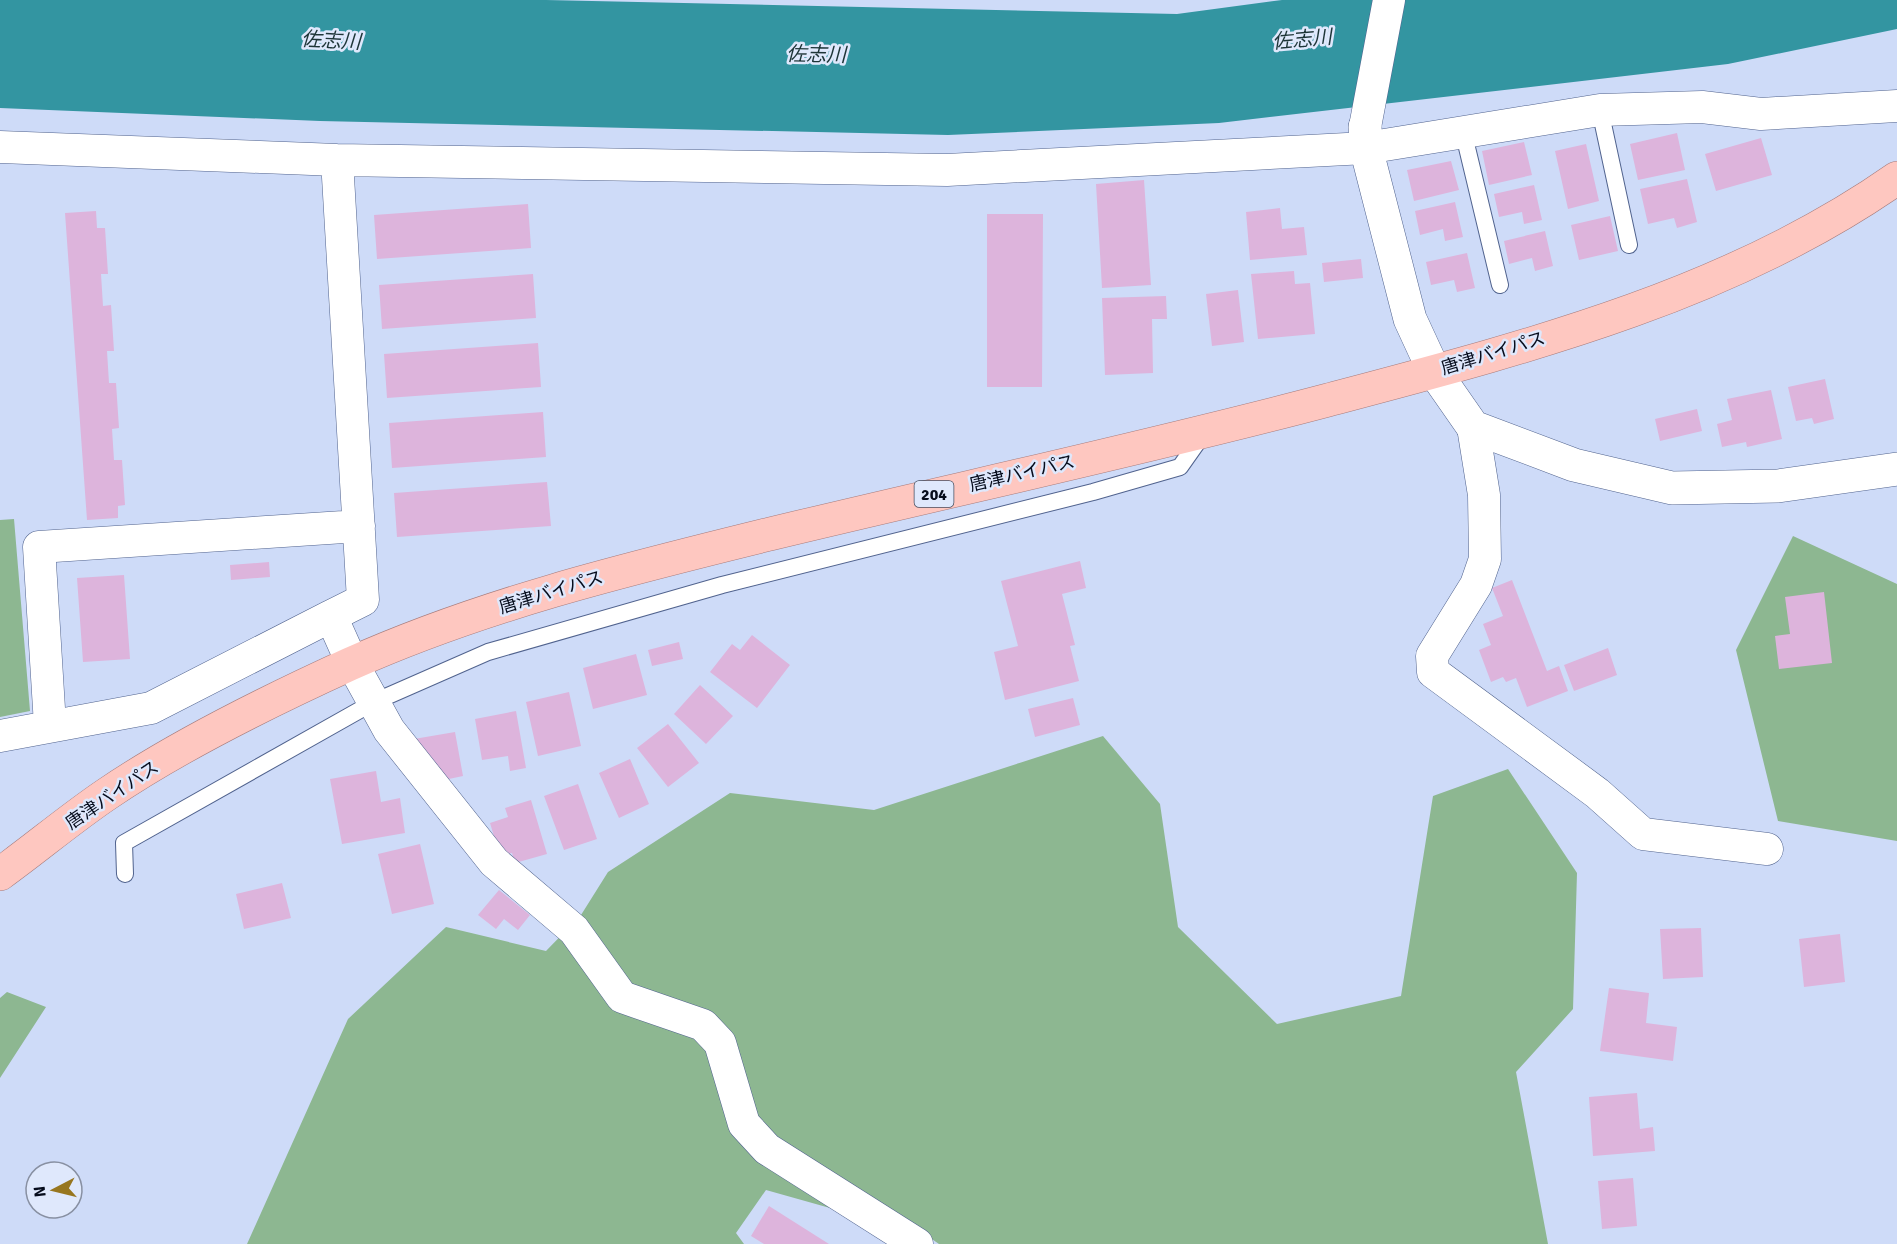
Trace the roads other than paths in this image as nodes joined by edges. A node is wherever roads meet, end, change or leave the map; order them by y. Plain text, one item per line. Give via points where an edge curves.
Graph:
1 (1389, 0) edge
2 (1897, 106) edge
3 (1600, 110) junction
4 (1462, 131) junction
5 (1366, 137) junction
6 (0, 147) edge
7 (337, 160) junction
8 (1897, 178) edge
9 (1629, 245) dead end
10 (1500, 285) dead end
11 (1434, 371) junction
12 (1473, 428) junction
13 (1204, 433) junction
14 (1897, 469) edge
15 (359, 526) junction
16 (331, 616) junction
17 (352, 663) junction
18 (374, 702) junction
19 (50, 725) junction
20 (0, 736) edge
21 (1767, 849) dead end
22 (0, 874) edge
23 (126, 874) dead end
24 (917, 1244) edge

1 - 5 street
2 - 3 street via 1761,114 1702,107
3 - 4 street
3 - 9 lane
4 - 5 street
4 - 10 lane
5 - 7 street via 946,170
5 - 11 street via 1410,319
6 - 7 street
7 - 15 street
8 - 11 highway, 唐津バイパス / 204 via 1810,233 1642,308
11 - 12 street
11 - 13 highway, 唐津バイパス / 204
12 - 14 street via 1574,465 1672,488 1778,486
12 - 21 street via 1484,495 1485,559 1476,585 1432,656 1433,672 1597,793 1643,834
13 - 17 highway, 唐津バイパス / 204 via 956,488 644,565 481,613
13 - 18 lane via 1180,467 722,585 488,652
15 - 16 street via 363,600
15 - 19 street via 39,547
16 - 17 street
16 - 19 street via 151,708
17 - 18 street
17 - 22 highway, 唐津バイパス / 204 via 222,726 109,793
18 - 23 lane via 124,843
18 - 24 street via 389,730 494,862 574,930 622,997 703,1025 720,1043 744,1124 767,1149
19 - 20 street

